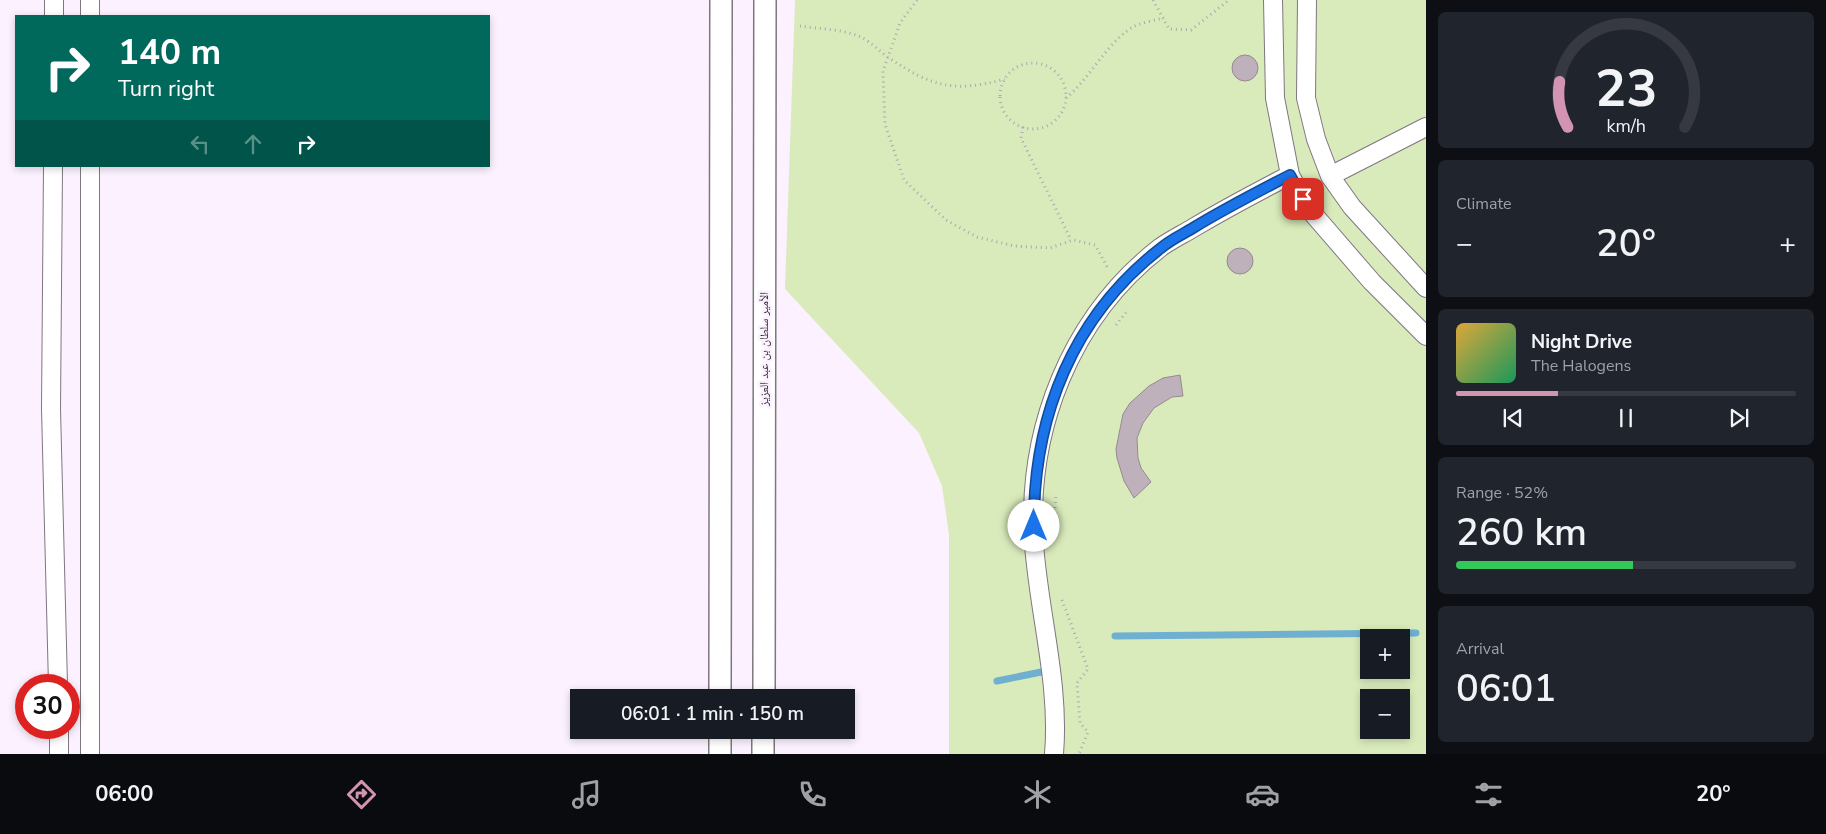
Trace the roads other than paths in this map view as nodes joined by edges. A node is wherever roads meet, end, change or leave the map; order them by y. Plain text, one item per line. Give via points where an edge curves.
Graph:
1 (54, 0) edge
2 (90, 0) edge
3 (721, 0) edge
4 (765, 0) edge
5 (1273, 0) edge
6 (1308, 0) edge
7 (54, 15) edge
8 (90, 15) edge
9 (1426, 127) edge
10 (53, 167) edge
11 (90, 167) edge
12 (1290, 175) junction
13 (1330, 176) junction
14 (1426, 288) edge
15 (1426, 336) edge
16 (58, 674) edge
17 (720, 689) edge
18 (764, 689) edge
19 (59, 739) edge
20 (720, 739) edge
21 (764, 739) edge
22 (59, 754) edge
23 (90, 754) edge
24 (720, 754) edge
25 (763, 754) edge
26 (1054, 754) edge

1 - 7 street
2 - 8 street
3 - 17 street
4 - 18 street, الأمير سلطان بن عبد العزيز
5 - 12 street via 1275,98
6 - 13 street via 1306,98
9 - 13 street
10 - 16 street via 51,409
11 - 23 street
12 - 15 street via 1308,208 1372,282
12 - 26 street via 1162,247 1113,291 1082,333 1059,381 1042,437 1034,490 1034,544 1054,694
13 - 14 street via 1352,207
19 - 22 street
20 - 24 street
21 - 25 street

